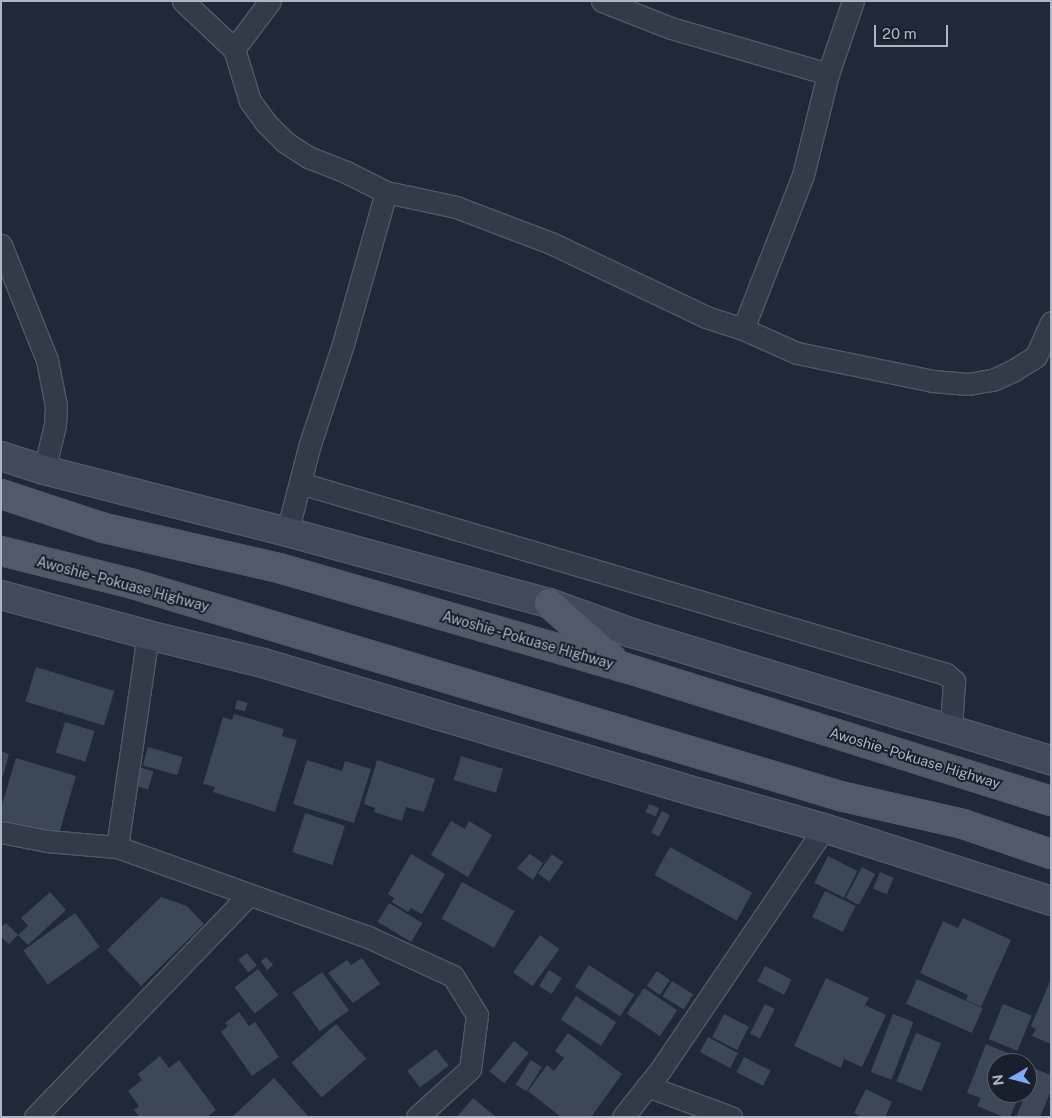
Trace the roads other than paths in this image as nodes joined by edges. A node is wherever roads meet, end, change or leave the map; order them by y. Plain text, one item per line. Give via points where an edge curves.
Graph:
1 (183, 1) edge
2 (270, 1) edge
3 (602, 1) edge
4 (853, 1) edge
5 (234, 50) junction
6 (828, 74) junction
7 (386, 192) junction
8 (1, 245) edge
9 (1051, 322) edge
10 (743, 329) junction
11 (1, 456) edge
12 (44, 470) junction
13 (300, 483) junction
14 (1, 494) edge
15 (287, 532) junction
16 (1, 551) edge
17 (1, 595) edge
18 (549, 603) junction
19 (148, 635) junction
20 (623, 668) junction
21 (951, 728) junction
22 (1051, 760) edge
23 (1051, 800) edge
24 (824, 828) junction
25 (1, 832) edge
26 (117, 847) junction
27 (1051, 854) edge
28 (249, 895) junction
29 (1051, 900) edge
30 (647, 1086) junction
31 (35, 1117) edge
32 (417, 1117) edge
33 (623, 1117) edge
34 (731, 1117) edge

1 - 5 street
2 - 5 street
3 - 6 street via 672,28
4 - 6 street
5 - 7 street via 250,101 285,142 308,157
6 - 10 street via 803,175
7 - 10 street via 456,207 550,243 706,317
7 - 13 street
8 - 12 street via 47,360 56,406 55,426
9 - 10 street via 1036,356 995,379 968,384 933,380 797,352
11 - 12 street
12 - 15 street
13 - 15 street
13 - 21 street via 946,674 954,680
14 - 20 main road, Awoshie - Pokuase Highway via 104,528 279,568
15 - 18 street
16 - 27 main road, Awoshie - Pokuase Highway via 133,584 840,796 963,824
17 - 19 street
18 - 20 main road
18 - 21 street via 632,633
19 - 24 street via 263,664
19 - 26 street
20 - 23 main road, Awoshie - Pokuase Highway
21 - 22 street
24 - 29 street
24 - 30 street
25 - 26 street via 47,841
26 - 28 street
28 - 31 street
28 - 32 street via 366,936 453,976 477,1015 470,1069
30 - 33 street
30 - 34 street

